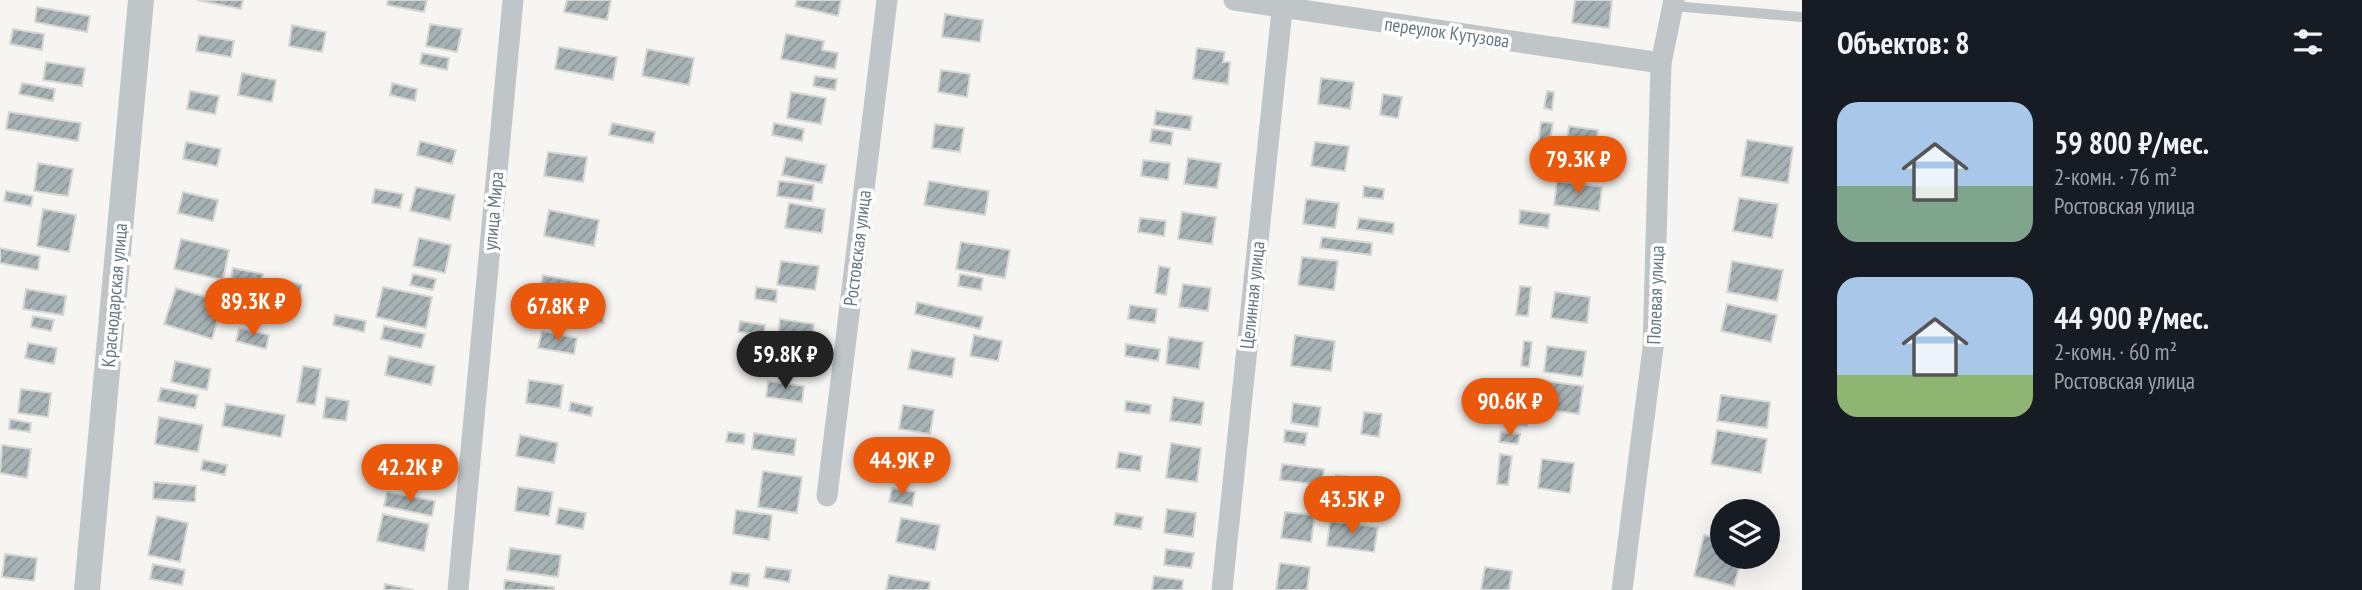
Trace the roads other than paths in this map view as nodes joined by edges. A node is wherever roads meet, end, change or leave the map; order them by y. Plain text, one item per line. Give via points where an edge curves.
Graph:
1 (141, 0) edge
2 (513, 0) edge
3 (887, 0) edge
4 (1234, 0) edge
5 (1673, 3) edge
6 (1283, 4) edge
7 (1802, 17) edge
8 (1661, 63) junction
9 (827, 496) dead end
10 (87, 590) edge
11 (458, 590) edge
12 (1222, 590) edge
13 (1622, 590) edge

1 - 10 street, Краснодарская улица
2 - 11 street, улица Мира
3 - 9 street, Ростовская улица
4 - 6 street, переулок Кутузова
5 - 7 lane
5 - 8 street, Полевая улица
6 - 8 street, переулок Кутузова
6 - 12 street, Целинная улица
8 - 13 street, Полевая улица via 1653,348

